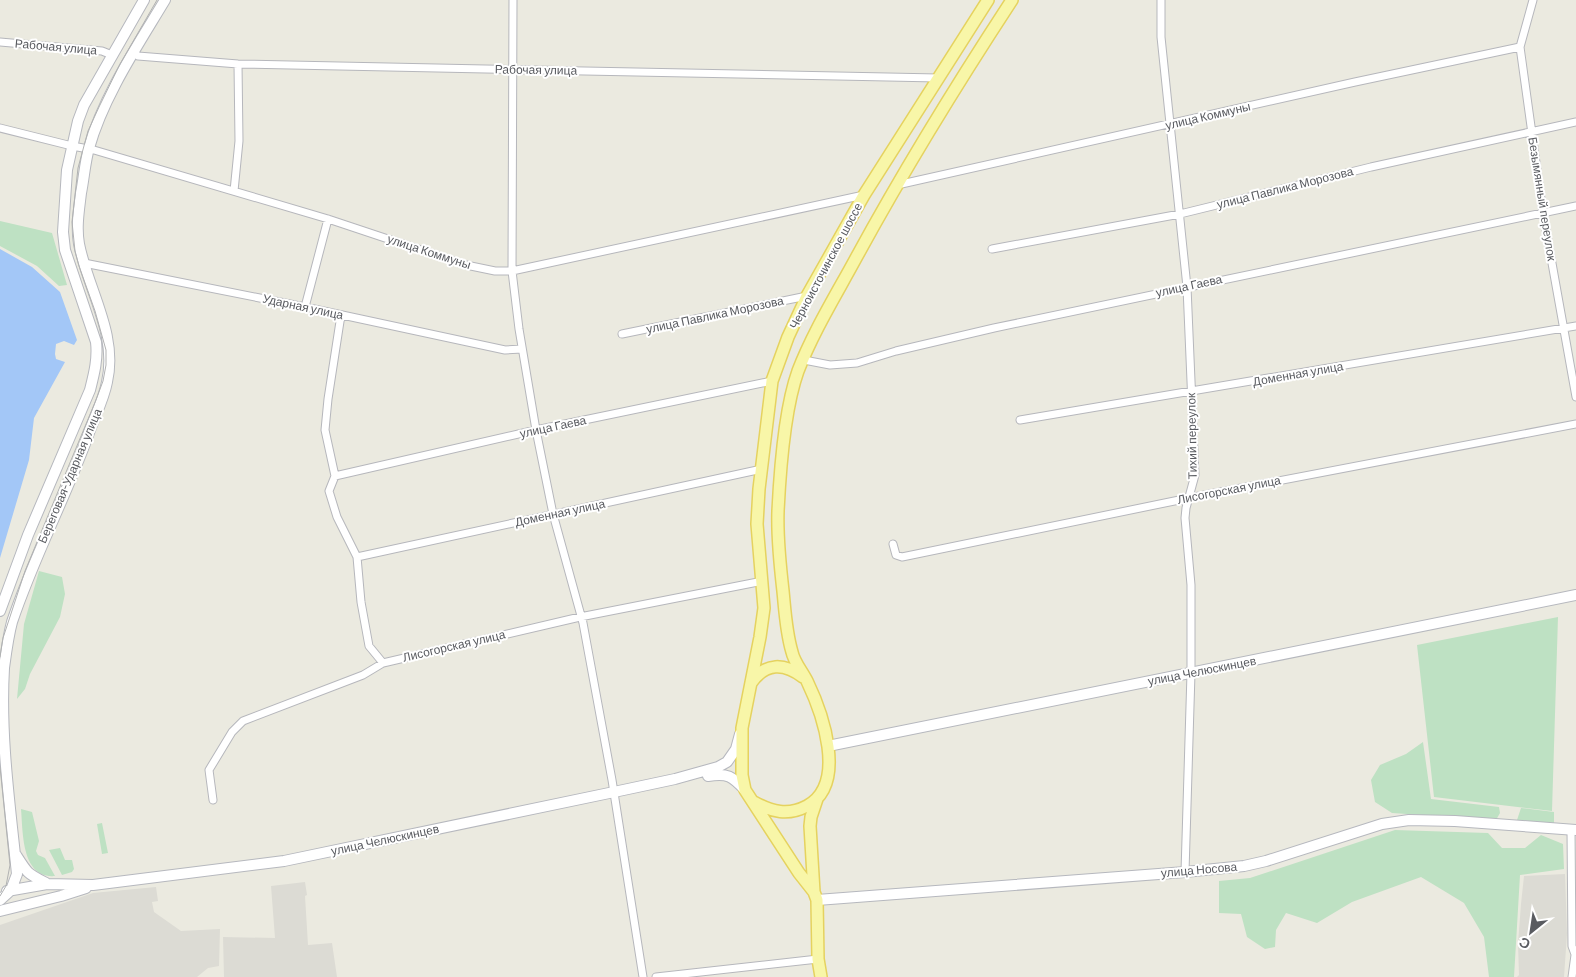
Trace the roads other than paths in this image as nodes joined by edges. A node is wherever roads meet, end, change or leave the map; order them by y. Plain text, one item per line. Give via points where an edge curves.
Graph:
1 (144, 0) edge
2 (165, 0) edge
3 (513, 0) edge
4 (988, 0) edge
5 (1012, 0) edge
6 (1162, 0) edge
7 (1533, 0) edge
8 (0, 42) edge
9 (1520, 47) junction
10 (134, 52) junction
11 (112, 55) junction
12 (238, 64) junction
13 (514, 70) junction
14 (938, 78) junction
15 (1576, 122) edge
16 (1171, 124) junction
17 (0, 128) edge
18 (1531, 132) junction
19 (72, 146) junction
20 (89, 149) junction
21 (885, 188) junction
22 (234, 191) junction
23 (864, 195) junction
24 (1576, 206) edge
25 (1543, 213) junction
26 (1180, 214) junction
27 (328, 219) junction
28 (992, 249) dead end
29 (84, 263) junction
30 (512, 271) junction
31 (1187, 287) junction
32 (807, 296) junction
33 (305, 306) junction
34 (341, 315) junction
35 (1576, 326) edge
36 (1564, 328) junction
37 (622, 334) dead end
38 (522, 348) junction
39 (804, 360) junction
40 (772, 381) junction
41 (1191, 392) junction
42 (1576, 397) edge
43 (1020, 420) dead end
44 (1576, 424) edge
45 (536, 430) junction
46 (762, 470) junction
47 (336, 476) junction
48 (1189, 498) junction
49 (553, 514) junction
50 (893, 544) dead end
51 (357, 557) junction
52 (763, 580) junction
53 (1576, 595) edge
54 (0, 611) edge
55 (580, 617) junction
56 (383, 662) junction
57 (1191, 673) junction
58 (806, 680) junction
59 (750, 684) junction
60 (742, 728) junction
61 (828, 746) junction
62 (675, 779) junction
63 (745, 790) junction
64 (614, 792) junction
65 (817, 799) junction
66 (213, 800) dead end
67 (753, 801) junction
68 (1573, 830) edge
69 (14, 851) junction
70 (1185, 872) junction
71 (47, 884) junction
72 (93, 885) junction
73 (11, 890) junction
74 (0, 892) edge
75 (816, 896) junction
76 (0, 900) edge
77 (0, 911) edge
78 (1575, 956) edge
79 (818, 959) junction
80 (643, 977) edge
81 (656, 977) edge
82 (821, 977) edge
83 (1572, 977) edge

1 - 11 main road, Береговая-Ударная улица
2 - 10 main road, Береговая-Ударная улица
3 - 13 street
4 - 14 main road, Черноисточинское шоссе
5 - 21 main road, Черноисточинское шоссе
6 - 16 street, Тихий переулок via 1161,38
7 - 9 street, Безымянный переулок
8 - 11 street, Рабочая улица via 102,51
9 - 16 street, улица Коммуны
9 - 18 street, Безымянный переулок
10 - 12 street, Рабочая улица via 138,56
10 - 20 main road, Береговая-Ударная улица via 107,102
11 - 19 main road, Береговая-Ударная улица via 84,106
12 - 13 street, Рабочая улица
12 - 22 street via 239,141
13 - 14 street, Рабочая улица
13 - 30 street
14 - 21 main road, Черноисточинское шоссе
15 - 18 street, улица Павлика Морозова
16 - 21 street, улица Коммуны
16 - 26 street, Тихий переулок
17 - 19 street, улица Коммуны
18 - 25 street, Безымянный переулок
18 - 26 street, улица Павлика Морозова
19 - 20 street, улица Коммуны
19 - 54 main road, Береговая-Ударная улица via 63,232 65,250 96,342 96,364 90,390 32,525
20 - 22 street, улица Коммуны
20 - 29 main road, Береговая-Ударная улица via 78,225
21 - 23 main road, Черноисточинское шоссе
21 - 39 main road, Черноисточинское шоссе
22 - 27 street, улица Коммуны
23 - 30 street, улица Коммуны
23 - 32 main road, Черноисточинское шоссе
24 - 25 street, улица Гаева
25 - 31 street, улица Гаева
25 - 36 street, Безымянный переулок
26 - 28 street, улица Павлика Морозова
26 - 31 street, Тихий переулок
27 - 30 street, улица Коммуны via 466,265
27 - 33 street
29 - 33 street, Ударная улица
29 - 69 main road, Береговая-Ударная улица via 108,342 110,368 79,461 50,523 8,639 1,703
30 - 38 street
31 - 39 street, улица Гаева via 923,344 857,363 830,365
31 - 41 street, Тихий переулок
32 - 37 street, улица Павлика Морозова
32 - 40 main road, Черноисточинское шоссе
33 - 34 street, Ударная улица
34 - 38 street, Ударная улица via 504,350
34 - 47 street via 325,430
35 - 36 street, Доменная улица
36 - 41 street, Доменная улица
36 - 42 street, Безымянный переулок
38 - 45 street
39 - 58 main road, Черноисточинское шоссе via 794,386 786,426 778,526 792,654
40 - 45 street, улица Гаева
40 - 46 main road, Черноисточинское шоссе
41 - 43 street, Доменная улица
41 - 48 street, Тихий переулок via 1195,476
44 - 48 street, Лисогорская улица
45 - 47 street, улица Гаева
45 - 49 street
46 - 49 street, Доменная улица
46 - 52 main road, Черноисточинское шоссе via 757,524
47 - 51 street via 329,491
48 - 50 street, Лисогорская улица via 902,557 896,555
48 - 57 street, Тихий переулок via 1186,518 1191,585
49 - 51 street, Доменная улица
49 - 55 street
51 - 56 street via 369,646
52 - 55 street, Лисогорская улица
52 - 59 main road, Черноисточинское шоссе via 764,608
53 - 57 main road, улица Челюскинцев
55 - 56 street, Лисогорская улица
55 - 64 street
56 - 66 street, Лисогорская улица via 363,675 243,721 232,732 209,770
57 - 61 main road, улица Челюскинцев
57 - 70 street, Тихий переулок
58 - 59 main road via 784,666 757,675
58 - 61 main road via 816,701
59 - 60 main road
60 - 62 main road, улица Челюскинцев via 736,749 727,762
60 - 63 main road
61 - 65 main road via 828,776
62 - 63 main road, улица Челюскинцев via 720,774 732,777
62 - 64 main road, улица Челюскинцев
63 - 67 main road
64 - 72 main road, улица Челюскинцев via 284,861
64 - 80 street
65 - 67 main road via 785,812 768,809
65 - 75 main road via 810,826
67 - 75 main road
68 - 70 main road, улица Носова via 1455,821 1394,822 1266,861
68 - 78 street via 1572,946
69 - 71 main road, Береговая-Ударная улица via 27,872
69 - 73 main road, Береговая-Ударная улица via 17,874
70 - 75 main road, улица Носова
71 - 72 main road, улица Челюскинцев
71 - 73 main road, улица Челюскинцев
72 - 77 main road, улица Челюскинцев
73 - 74 main road, улица Челюскинцев
73 - 76 main road
75 - 79 main road
78 - 83 street
79 - 81 street
79 - 82 main road

